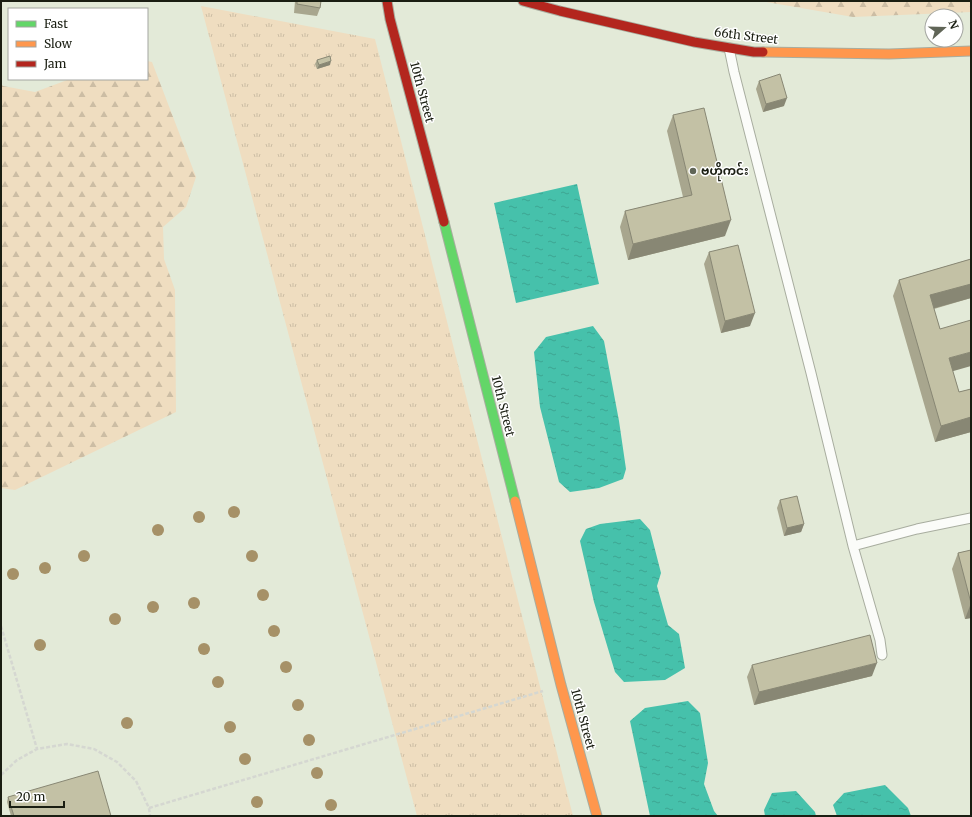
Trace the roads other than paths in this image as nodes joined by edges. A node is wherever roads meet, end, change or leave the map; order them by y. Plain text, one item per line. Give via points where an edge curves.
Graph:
1 (387, 1) edge
2 (523, 1) edge
3 (729, 47) junction
4 (971, 51) edge
5 (971, 518) edge
6 (853, 546) junction
7 (882, 655) dead end
8 (597, 816) edge

1 - 8 main road, 10th Street via 561,686
2 - 3 main road, 66th Street via 560,12 694,42
3 - 4 main road, 66th Street via 754,52 841,54
3 - 6 lane
5 - 6 lane
6 - 7 lane

